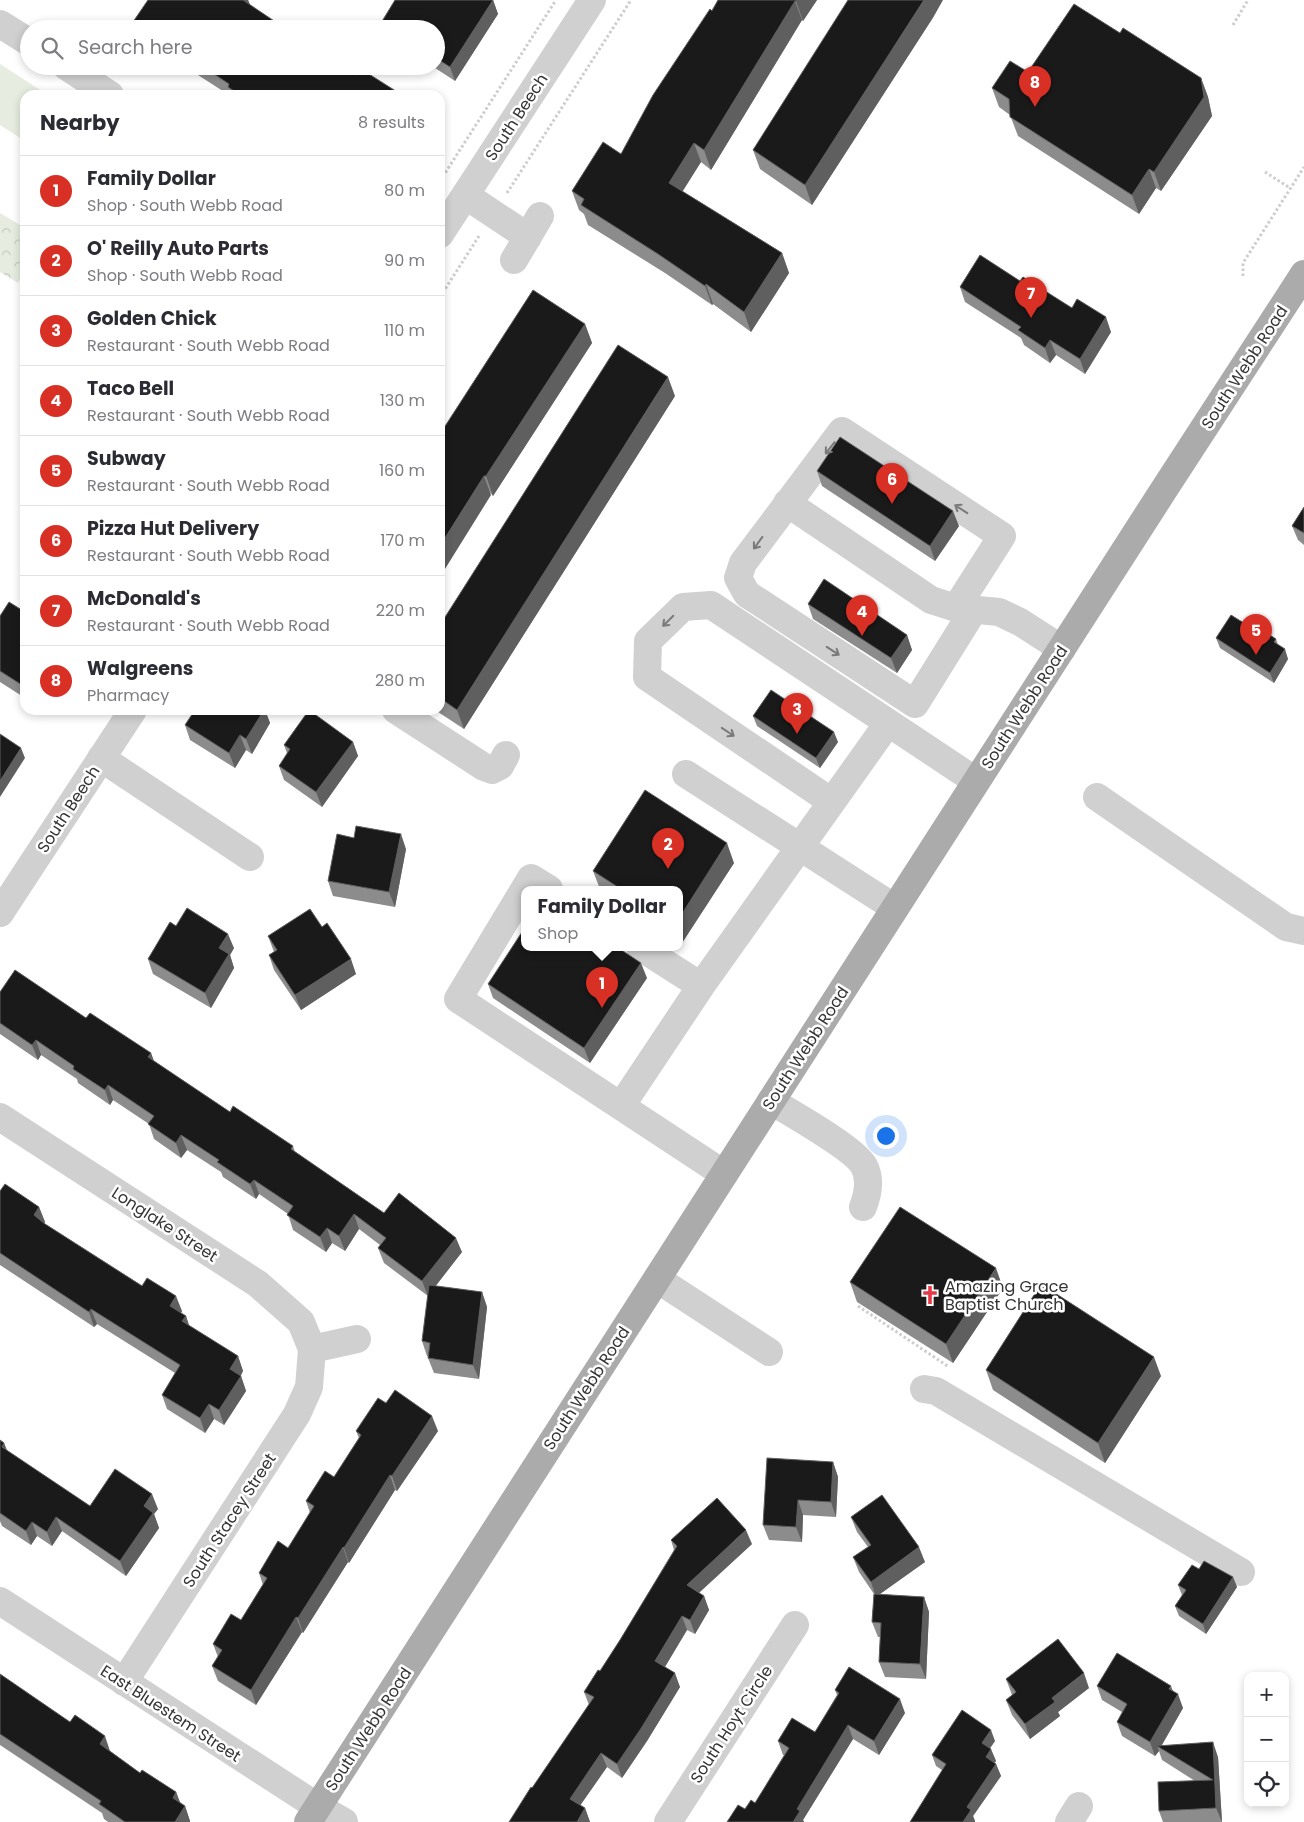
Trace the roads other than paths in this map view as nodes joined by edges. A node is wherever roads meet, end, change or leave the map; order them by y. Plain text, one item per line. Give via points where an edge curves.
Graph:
1 (592, 0) edge
2 (0, 24) edge
3 (20, 36) edge
4 (80, 75) edge
5 (102, 90) edge
6 (465, 195) junction
7 (445, 226) edge
8 (514, 260) dead end
9 (1304, 274) edge
10 (787, 504) junction
11 (965, 609) junction
12 (1062, 649) junction
13 (130, 715) edge
14 (404, 715) edge
15 (888, 723) junction
16 (506, 755) dead end
17 (101, 758) junction
18 (686, 774) dead end
19 (976, 781) junction
20 (1097, 797) dead end
21 (832, 802) junction
22 (800, 848) junction
23 (250, 857) dead end
24 (526, 886) edge
25 (544, 886) edge
26 (521, 895) edge
27 (895, 908) junction
28 (1, 909) edge
29 (1304, 931) edge
30 (646, 951) edge
31 (701, 986) junction
32 (771, 1101) junction
33 (621, 1106) junction
34 (0, 1117) edge
35 (724, 1174) junction
36 (863, 1207) dead end
37 (657, 1279) junction
38 (357, 1339) dead end
39 (312, 1349) junction
40 (769, 1352) dead end
41 (924, 1389) dead end
42 (1241, 1572) dead end
43 (0, 1602) edge
44 (795, 1625) dead end
45 (124, 1682) junction
46 (313, 1815) edge
47 (344, 1822) edge
48 (668, 1822) edge

1 - 6 street, South Beech
2 - 3 street
4 - 5 street
6 - 7 street, South Beech
6 - 8 street via 494,214 534,227
9 - 12 main road, South Webb Road
10 - 11 street via 930,600
11 -> 10 street via 1002,536 842,432
10 -> 11 street via 743,563 738,578 747,594 915,704
11 - 12 street via 999,612
12 - 19 main road, South Webb Road
13 - 17 street, South Beech
14 - 16 street via 484,767 492,770 500,766
15 - 19 street
15 - 21 street
15 -> 21 street via 711,605 683,607 648,642 647,677
17 - 23 street
17 - 28 street, South Beech
18 - 22 street
19 - 27 main road, South Webb Road
20 - 29 street via 1286,926
21 - 22 street
22 - 27 street
22 - 31 street
24 - 25 street via 531,878
26 - 33 street via 458,999
27 - 32 main road, South Webb Road
30 - 31 street
31 - 33 street
32 - 35 main road, South Webb Road
32 - 36 street via 858,1158 867,1175 867,1197
33 - 35 street
34 - 39 street, Longlake Street via 258,1284 301,1322
35 - 37 main road, South Webb Road
37 - 40 street
37 - 46 main road, South Webb Road
38 - 39 street
39 - 45 street, South Stacey Street via 309,1387 297,1414
41 - 42 street via 936,1391
43 - 45 street, East Bluestem Street
44 - 48 street, South Hoyt Circle
45 - 46 street, East Bluestem Street
46 - 47 street, East Bluestem Street

